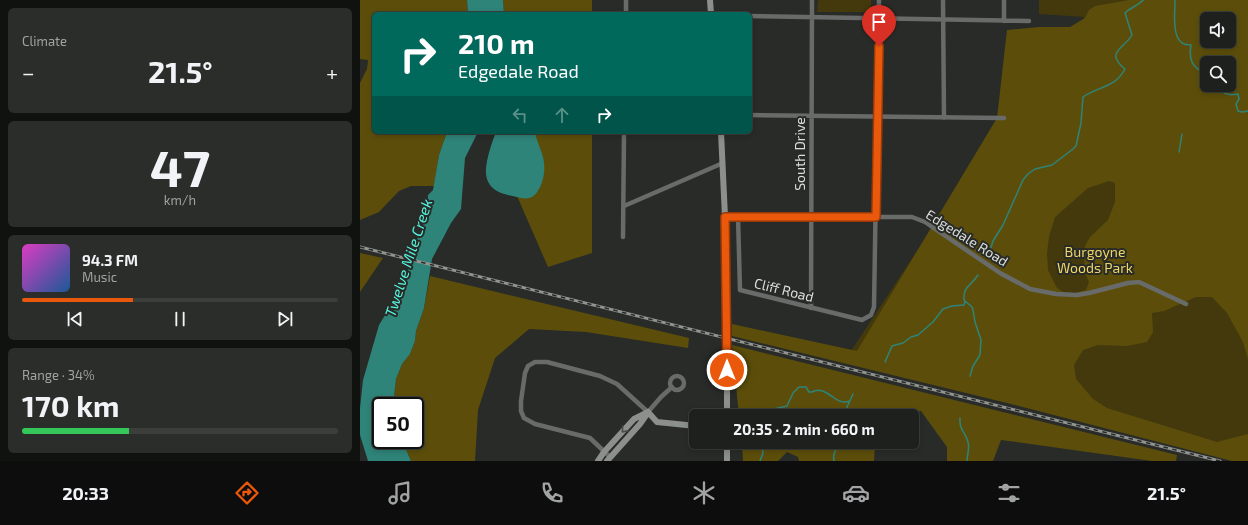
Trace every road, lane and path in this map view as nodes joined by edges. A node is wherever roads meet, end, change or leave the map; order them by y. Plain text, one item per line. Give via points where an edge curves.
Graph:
1 (626, 0) edge
2 (710, 0) edge
3 (812, 0) edge
4 (879, 0) edge
5 (943, 0) edge
6 (1004, 0) edge
7 (626, 12) edge
8 (711, 12) edge
9 (752, 16) edge
10 (811, 17) junction
11 (879, 18) junction
12 (943, 20) junction
13 (1004, 21) junction
14 (1029, 21) dead end
15 (752, 115) edge
16 (811, 117) junction
17 (878, 117) junction
18 (944, 118) junction
19 (1004, 118) dead end
20 (624, 134) edge
21 (721, 134) edge
22 (723, 163) junction
23 (624, 206) junction
24 (738, 216) junction
25 (725, 217) junction
26 (811, 217) junction
27 (876, 217) junction
28 (624, 237) dead end
29 (1186, 304) dead end
30 (811, 308) junction
31 (672, 387) dead end
32 (727, 409) edge
33 (648, 412) junction
34 (689, 425) edge
35 (727, 449) edge
36 (604, 452) junction
37 (608, 459) edge
38 (598, 461) edge
39 (727, 461) edge

1 - 7 street
2 - 8 main road
3 - 10 street, South Drive
4 - 11 street
5 - 12 street
6 - 13 street
9 - 10 street
10 - 11 street
10 - 16 street, South Drive
11 - 12 street
11 - 17 street
12 - 13 street
12 - 18 street
13 - 14 street
15 - 16 street
16 - 17 street
16 - 26 street, South Drive
17 - 18 street
17 - 27 street
18 - 19 street
20 - 23 street
21 - 22 main road
22 - 23 street
22 - 25 main road
23 - 28 street
24 - 25 street, Edgedale Road
24 - 26 street, Edgedale Road
24 - 30 street, Cliff Road via 740,290
25 - 32 main road, bridge
26 - 27 street, Edgedale Road
26 - 30 street, South Drive
27 - 29 street, Edgedale Road via 912,217 925,222 1000,273 1030,289 1077,295 1139,282
27 - 30 street, Cliff Road via 874,307 871,315 862,320
31 - 33 street
33 - 34 main road via 657,422
33 -> 36 main road via 634,419
33 - 36 street via 617,384 600,376 547,362 535,362 528,366 521,400 524,418 535,424 590,438
33 - 37 main road
35 - 39 main road
36 - 37 street
36 - 38 main road

